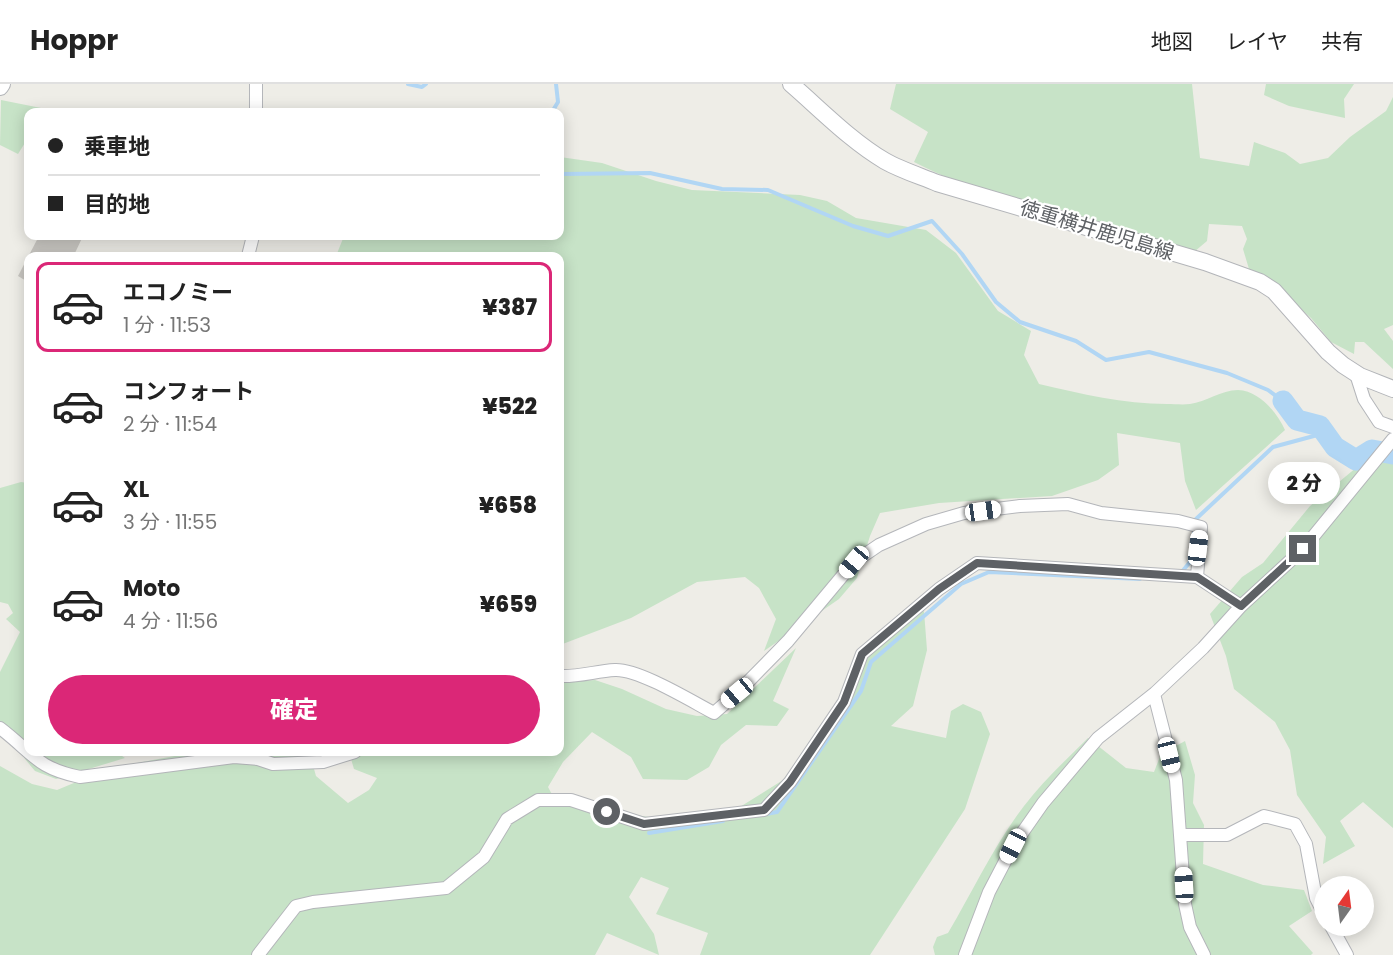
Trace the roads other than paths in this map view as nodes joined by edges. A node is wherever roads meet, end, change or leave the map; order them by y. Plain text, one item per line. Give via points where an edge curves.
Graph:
1 (256, 84) edge
2 (791, 84) edge
3 (256, 108) edge
4 (1356, 374) junction
5 (1393, 389) edge
6 (1393, 427) edge
7 (1393, 439) edge
8 (1197, 577) junction
9 (1241, 606) junction
10 (564, 676) edge
11 (1154, 694) junction
12 (0, 728) edge
13 (24, 750) edge
14 (30, 756) edge
15 (342, 756) edge
16 (299, 757) edge
17 (1180, 835) junction
18 (1314, 888) edge
19 (1337, 936) edge
20 (258, 955) edge
21 (965, 955) edge
22 (1204, 955) edge
23 (1347, 955) edge

1 - 3 street
2 - 4 main road, 徳重横井鹿児島線 via 862,145 901,168 937,183 1193,258 1260,282 1274,291 1328,352
4 - 5 main road, 徳重横井鹿児島線
4 - 6 street via 1364,399 1379,422
7 - 9 street via 1303,549
8 - 9 street
8 - 10 street via 1201,527 1101,513 1068,504 964,513 926,524 879,545 854,562 788,641 714,713 642,677 617,670
8 - 20 street via 977,563 939,589 862,654 844,702 790,782 764,810 644,824 571,800 538,800 507,819 484,857 446,888 296,906
9 - 11 street
11 - 17 street via 1176,780
11 - 21 street via 1098,738 1043,803 1013,846 989,892
12 - 13 street
14 - 16 street via 59,773 80,777 234,757 273,764
15 - 16 street via 323,762
17 - 18 street via 1227,835 1264,816 1295,825 1305,844
17 - 22 street via 1185,904 1190,927
19 - 23 street

